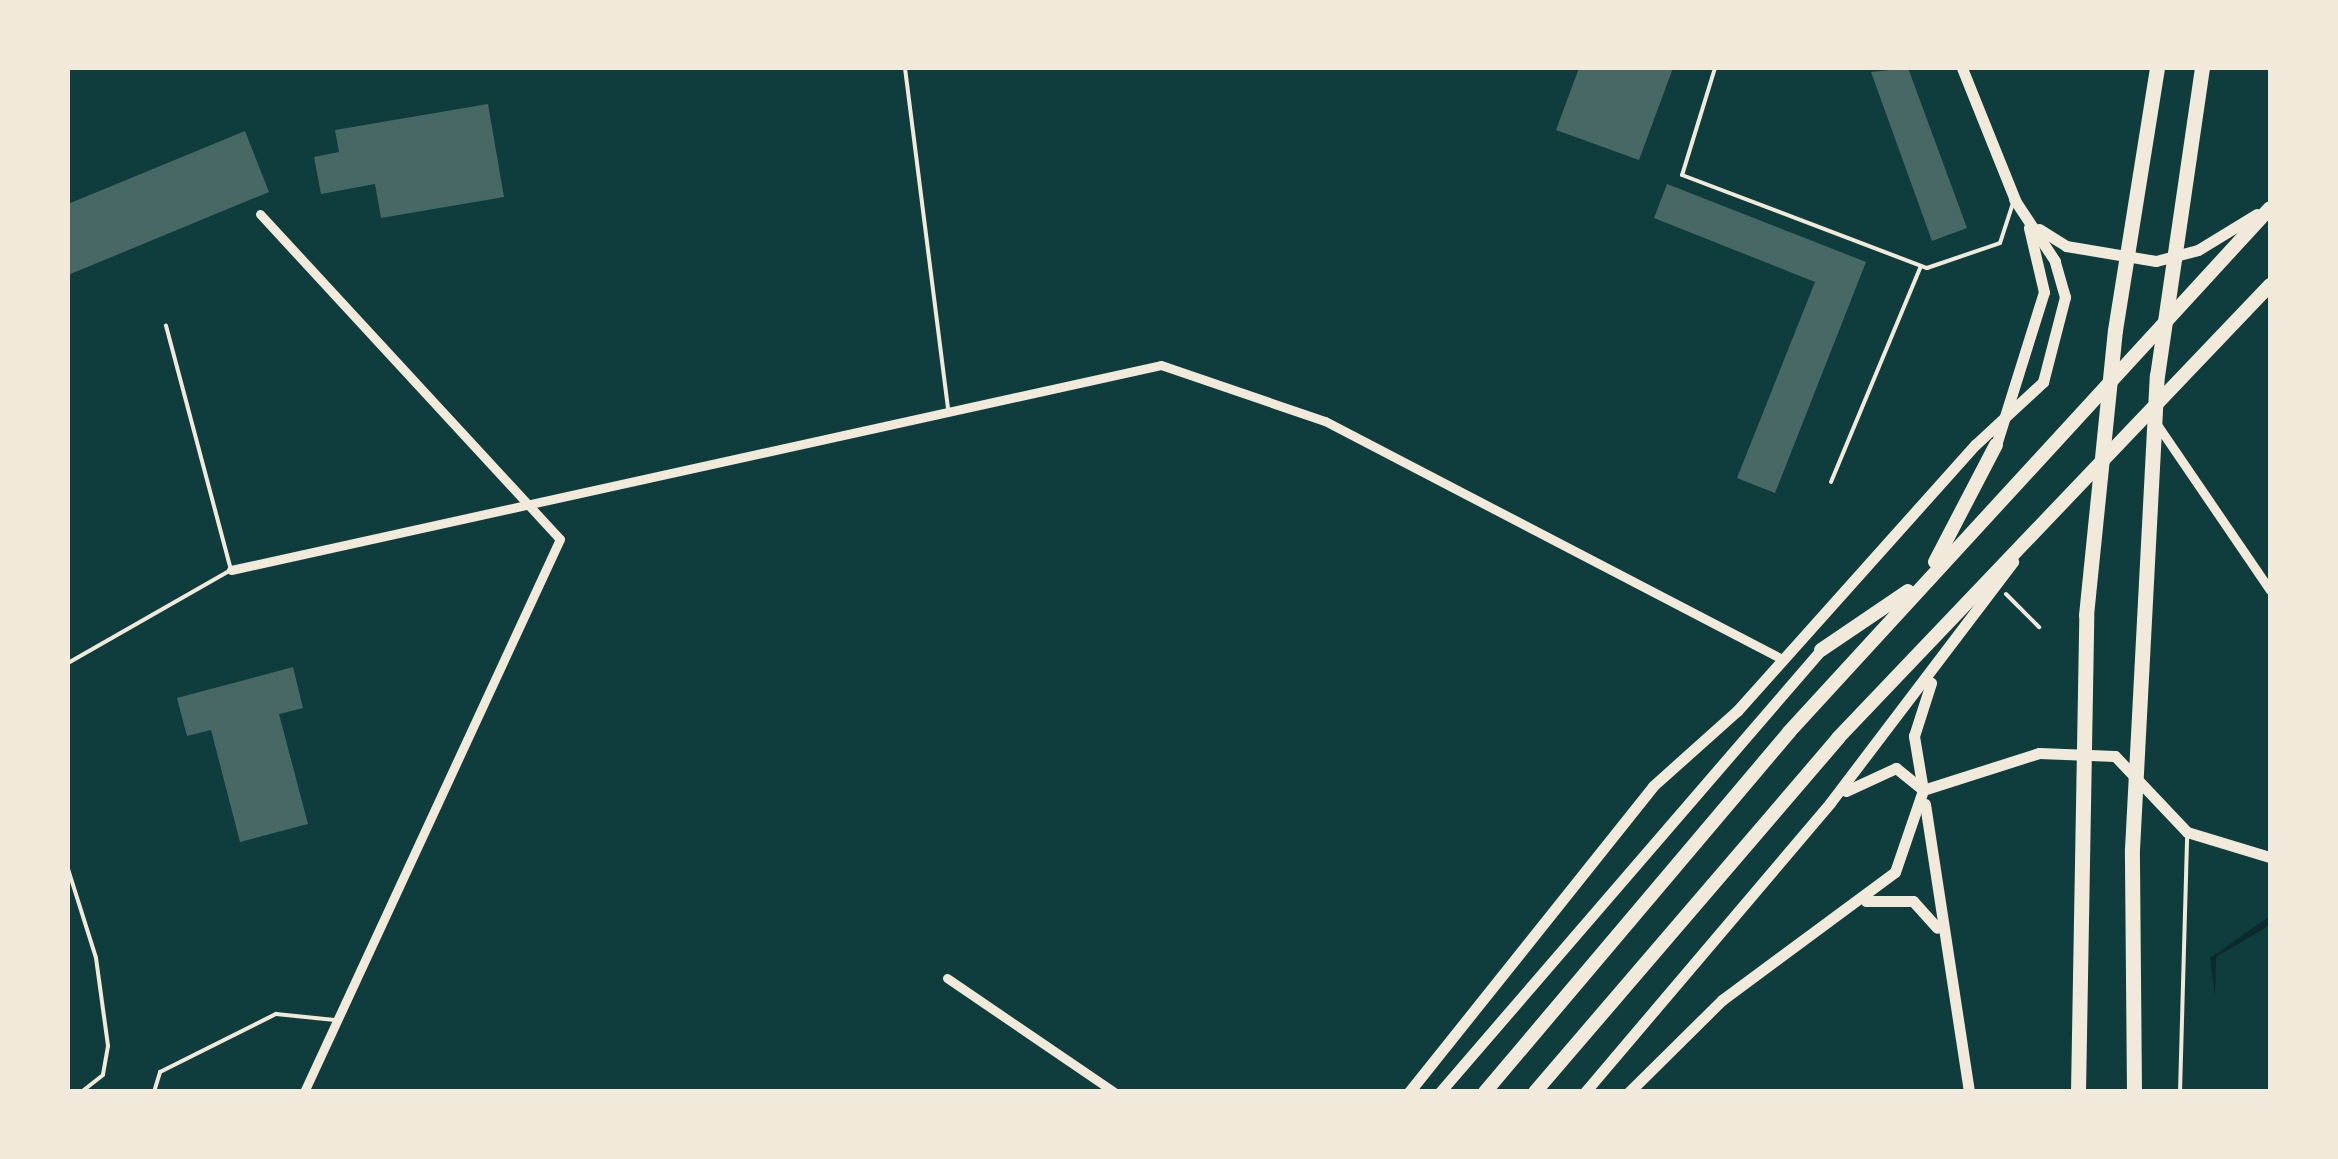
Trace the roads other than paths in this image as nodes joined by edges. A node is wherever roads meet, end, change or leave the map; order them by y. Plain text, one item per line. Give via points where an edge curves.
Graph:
1 (905, 68) edge
2 (1715, 68) edge
3 (1962, 68) edge
4 (2157, 68) edge
5 (2202, 68) edge
6 (2014, 199) junction
7 (2270, 205) edge
8 (260, 214) dead end
9 (1921, 266) junction
10 (2270, 284) edge
11 (166, 326) dead end
12 (2012, 412) junction
13 (949, 413) junction
14 (2149, 413) junction
15 (1996, 445) joint
16 (1831, 482) dead end
17 (533, 509) junction
18 (2039, 525) junction
19 (230, 570) junction
20 (1927, 578) junction
21 (2270, 590) edge
22 (1821, 650) joint
23 (1782, 659) junction
24 (68, 663) edge
25 (1936, 670) junction
26 (1923, 790) junction
27 (1830, 803) junction
28 (2187, 832) junction
29 (2270, 857) edge
30 (68, 870) edge
31 (1866, 900) junction
32 (1939, 932) junction
33 (948, 978) dead end
34 (335, 1020) junction
35 (81, 1092) edge
36 (154, 1092) edge
37 (304, 1092) edge
38 (1114, 1092) edge
39 (1409, 1092) edge
40 (1440, 1092) edge
41 (1485, 1092) edge
42 (1535, 1092) edge
43 (1585, 1092) edge
44 (1630, 1092) edge
45 (1969, 1092) edge
46 (2078, 1092) edge
47 (2134, 1092) edge
48 (2180, 1092) edge

1 - 13 lane
2 - 9 lane via 1682,175
3 - 6 main road
4 - 46 highway via 2115,330 2088,596 2074,961
5 - 47 highway via 2157,376 2132,848
6 - 7 main road via 2066,246 2156,261 2198,250
6 - 9 lane via 2000,243
6 - 12 main road via 2044,292
6 - 12 main road via 2055,261 2066,297 2056,354
7 - 20 highway
8 - 17 street
9 - 16 lane
10 - 14 highway
11 - 19 lane
12 - 15 main road
12 - 23 main road
13 - 17 street
13 - 23 street via 1161,365 1325,421
14 - 18 highway
14 - 21 street
15 - 20 highway
17 - 19 street
17 - 34 street via 560,539
18 - 25 main road
18 - 42 highway via 1664,935
19 - 24 lane
20 - 22 highway
20 - 41 highway via 1633,912
22 - 40 main road
23 - 39 main road via 1653,786
25 - 26 main road via 1914,736
25 - 27 main road
26 - 27 main road via 1896,768 1879,770
26 - 28 main road via 2039,753 2116,756
26 - 31 main road via 1907,854
26 - 32 main road
27 - 43 main road
28 - 29 main road
28 - 48 lane
30 - 35 lane via 96,958 108,1046 103,1076
31 - 32 main road via 1913,901
31 - 44 main road via 1722,1000
32 - 45 main road
33 - 38 street
34 - 36 lane via 276,1014 160,1072
34 - 37 street

